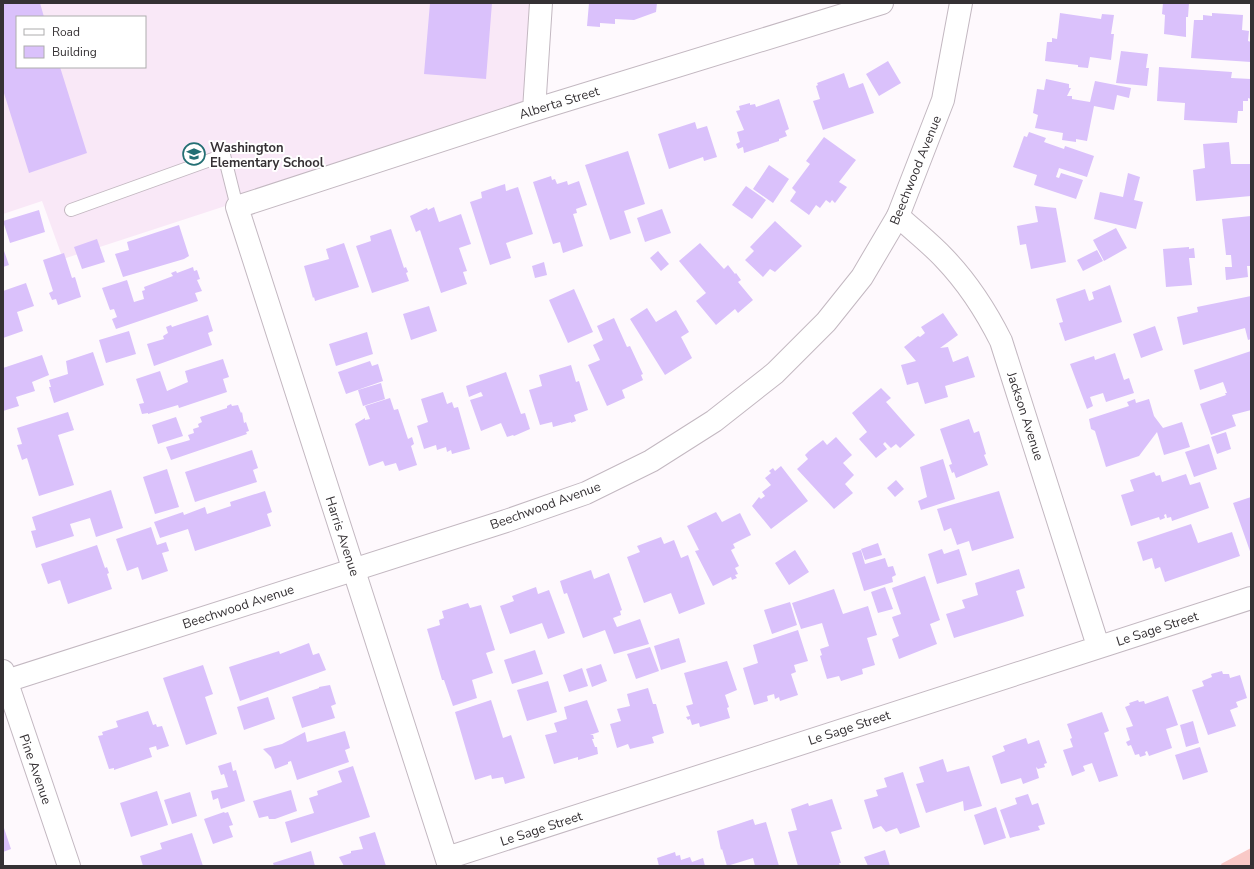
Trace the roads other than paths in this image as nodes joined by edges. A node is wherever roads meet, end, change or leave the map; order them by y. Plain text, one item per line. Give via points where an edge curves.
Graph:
1 (541, 3) edge
2 (882, 3) edge
3 (961, 3) edge
4 (534, 110) junction
5 (237, 207) junction
6 (71, 210) dead end
7 (898, 216) junction
8 (353, 568) junction
9 (1251, 598) edge
10 (1098, 646) junction
11 (4, 678) edge
12 (448, 862) edge
13 (69, 866) edge

1 - 4 street
2 - 4 street, Alberta Street
3 - 7 street, Beechwood Avenue via 943,100
4 - 5 street, Alberta Street
5 - 6 lane via 224,155
5 - 8 street, Harris Avenue
7 - 8 street, Beechwood Avenue via 862,277 826,322 775,373 714,421 651,461 586,493 506,521
7 - 10 street, Jackson Avenue via 944,258 970,289 987,313 1001,341
8 - 11 street, Beechwood Avenue
8 - 12 street, Harris Avenue
9 - 10 street, Le Sage Street
10 - 12 street, Le Sage Street
11 - 13 street, Pine Avenue

